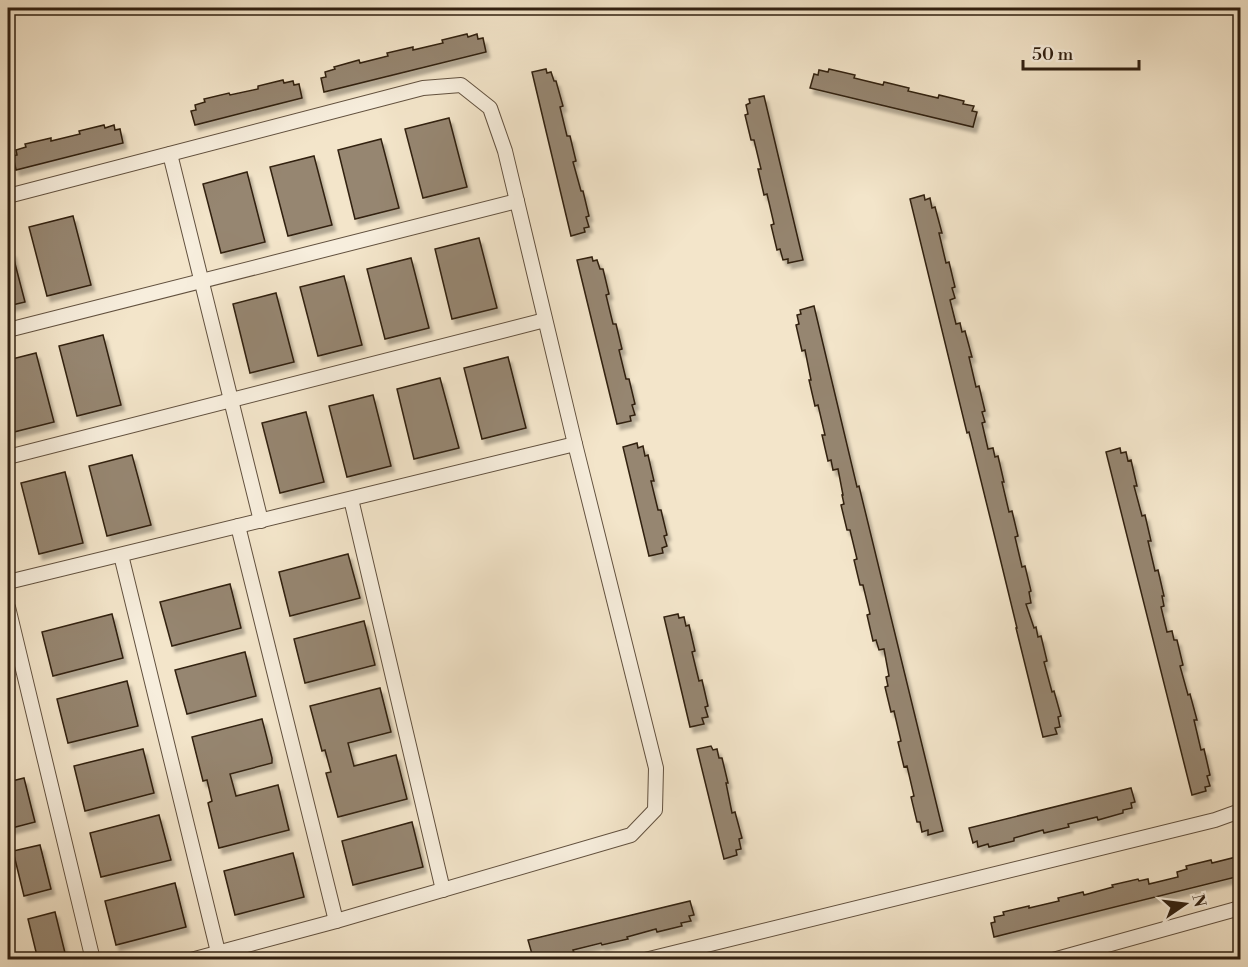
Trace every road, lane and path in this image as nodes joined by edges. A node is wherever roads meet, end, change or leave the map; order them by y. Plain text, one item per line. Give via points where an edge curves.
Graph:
1 (170, 154) junction
2 (8, 196) edge
3 (517, 201) junction
4 (202, 281) junction
5 (545, 320) junction
6 (8, 330) edge
7 (231, 400) junction
8 (575, 444) junction
9 (8, 457) edge
10 (351, 499) junction
11 (261, 521) junction
12 (238, 526) junction
13 (121, 555) junction
14 (8, 582) edge
15 (8, 607) edge
16 (1240, 811) edge
17 (443, 890) junction
18 (1240, 908) edge
19 (336, 921) junction
20 (218, 952) junction
21 (93, 960) edge
22 (191, 960) edge
23 (645, 960) edge
24 (1053, 960) edge

1 - 2 street
1 - 3 street via 423,88 461,85 490,108
1 - 4 street
3 - 4 street
3 - 5 street
4 - 6 street
4 - 7 street
5 - 7 street
5 - 8 street
7 - 9 street
7 - 11 street
8 - 10 street
8 - 17 street via 656,768 655,810 631,835
10 - 11 street
10 - 17 street
11 - 12 street
12 - 13 street
12 - 19 street
13 - 14 street
13 - 20 street
15 - 21 street
16 - 23 street
17 - 19 street
18 - 24 street
19 - 20 street
20 - 22 street

